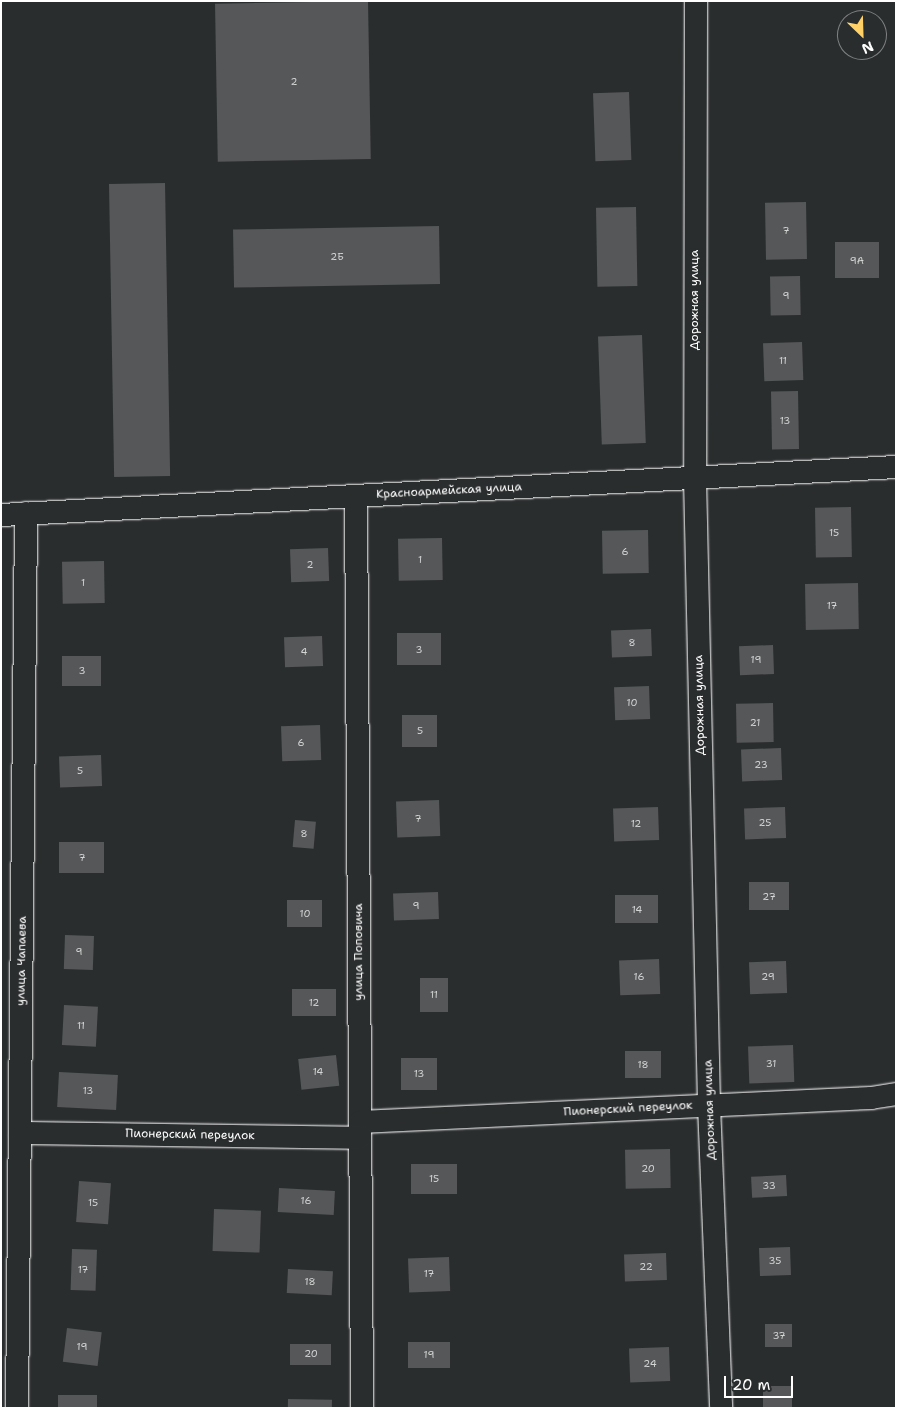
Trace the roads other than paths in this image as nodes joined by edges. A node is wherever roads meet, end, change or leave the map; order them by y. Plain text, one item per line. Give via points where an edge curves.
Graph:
1 (696, 1) edge
2 (896, 467) edge
3 (695, 478) junction
4 (356, 496) junction
5 (26, 514) junction
6 (1, 515) edge
7 (896, 1094) edge
8 (709, 1105) junction
9 (360, 1130) junction
10 (20, 1132) junction
11 (10, 1189) edge
12 (17, 1408) edge
13 (362, 1408) edge
14 (721, 1408) edge

1 - 3 street, Дорожная улица
2 - 3 street, Красноармейская улица
3 - 4 street, Красноармейская улица
3 - 8 street, Дорожная улица
4 - 5 street, Красноармейская улица
4 - 9 street, улица Поповича
5 - 6 street, Красноармейская улица
5 - 10 street, улица Чапаева
7 - 8 street, Пионерский переулок
8 - 9 street, Пионерский переулок
8 - 14 street, Дорожная улица
9 - 10 street, Пионерский переулок
9 - 13 street, улица Поповича
10 - 11 street, улица Чапаева
11 - 12 street, улица Чапаева

